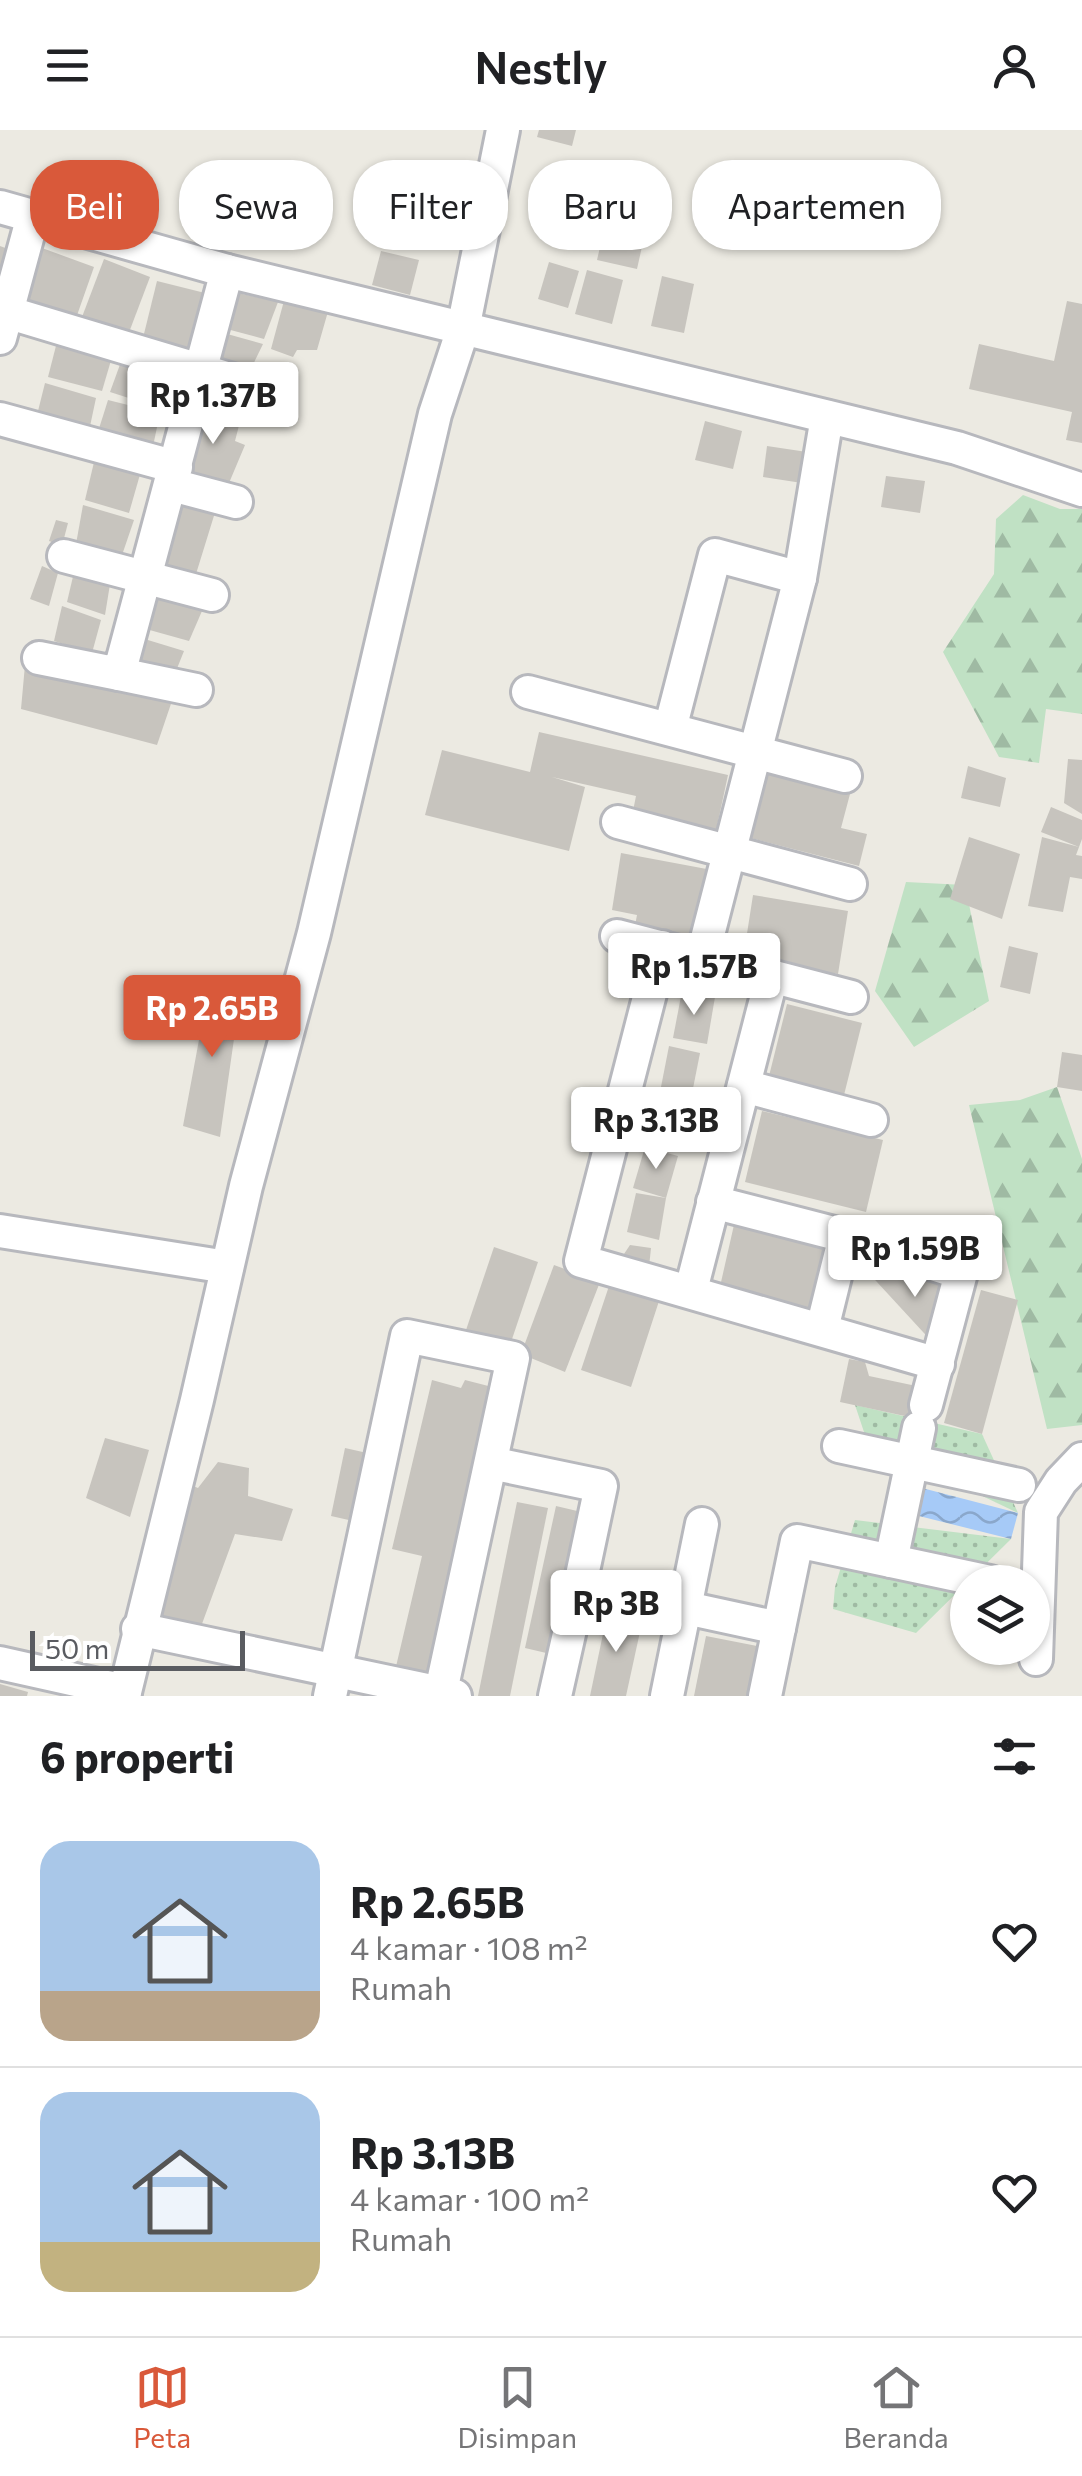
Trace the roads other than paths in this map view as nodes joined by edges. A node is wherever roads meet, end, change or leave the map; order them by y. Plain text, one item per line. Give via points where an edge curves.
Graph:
1 (503, 130) edge
2 (0, 207) edge
3 (30, 215) edge
4 (30, 226) edge
5 (153, 250) edge
6 (227, 271) junction
7 (2, 320) edge
8 (463, 329) junction
9 (202, 370) junction
10 (266, 390) dead end
11 (827, 416) junction
12 (0, 418) edge
13 (174, 476) junction
14 (1082, 490) edge
15 (236, 502) dead end
16 (64, 556) dead end
17 (144, 576) junction
18 (800, 578) junction
19 (212, 595) dead end
20 (40, 658) dead end
21 (119, 674) junction
22 (196, 690) dead end
23 (528, 692) dead end
24 (670, 730) junction
25 (756, 752) junction
26 (845, 776) dead end
27 (618, 822) dead end
28 (730, 852) junction
29 (850, 884) dead end
30 (617, 936) dead end
31 (662, 947) junction
32 (702, 958) junction
33 (772, 976) junction
34 (852, 997) dead end
35 (744, 1086) junction
36 (871, 1120) dead end
37 (714, 1202) junction
38 (0, 1231) edge
39 (846, 1236) junction
40 (228, 1268) junction
41 (691, 1290) junction
42 (822, 1329) junction
43 (938, 1364) junction
44 (839, 1446) dead end
45 (1082, 1459) edge
46 (491, 1462) junction
47 (912, 1462) junction
48 (1018, 1485) dead end
49 (702, 1524) dead end
50 (891, 1561) junction
51 (1040, 1565) edge
52 (950, 1574) edge
53 (580, 1586) junction
54 (685, 1608) junction
55 (779, 1628) junction
56 (138, 1629) junction
57 (0, 1663) edge
58 (332, 1683) edge
59 (124, 1694) edge
60 (445, 1695) edge
61 (555, 1696) edge
62 (667, 1696) edge
63 (764, 1696) edge

1 - 8 street
2 - 3 street
4 - 7 street
5 - 6 street
6 - 8 street
6 - 9 street
7 - 9 street
8 - 11 street
8 - 40 street via 434,414 314,933
9 - 10 street
9 - 13 street
11 - 14 street via 957,448
11 - 18 street
12 - 13 street
13 - 15 street
13 - 17 street
16 - 17 street
17 - 19 street
17 - 21 street
18 - 24 street via 715,555
18 - 25 street
20 - 21 street
21 - 22 street
23 - 24 street
24 - 25 street
25 - 26 street
25 - 28 street
27 - 28 street
28 - 29 street
28 - 32 street
30 - 31 street
31 - 32 street
31 - 41 street via 581,1261
32 - 33 street
33 - 34 street
33 - 35 street
35 - 36 street
35 - 37 street
37 - 39 street
37 - 41 street
38 - 40 street
39 - 42 street
39 - 43 street via 961,1273
40 - 56 street
41 - 42 street
42 - 43 street
43 - 47 street
44 - 47 street
45 - 51 street via 1042,1512
46 - 53 street via 600,1486
46 - 58 street via 513,1358 407,1336
46 - 60 street
47 - 48 street
47 - 50 street
49 - 54 street
50 - 52 street
50 - 55 street via 797,1541
53 - 54 street
53 - 61 street
54 - 55 street
54 - 62 street
55 - 63 street
56 - 58 street
56 - 59 street
57 - 59 street
58 - 60 street

